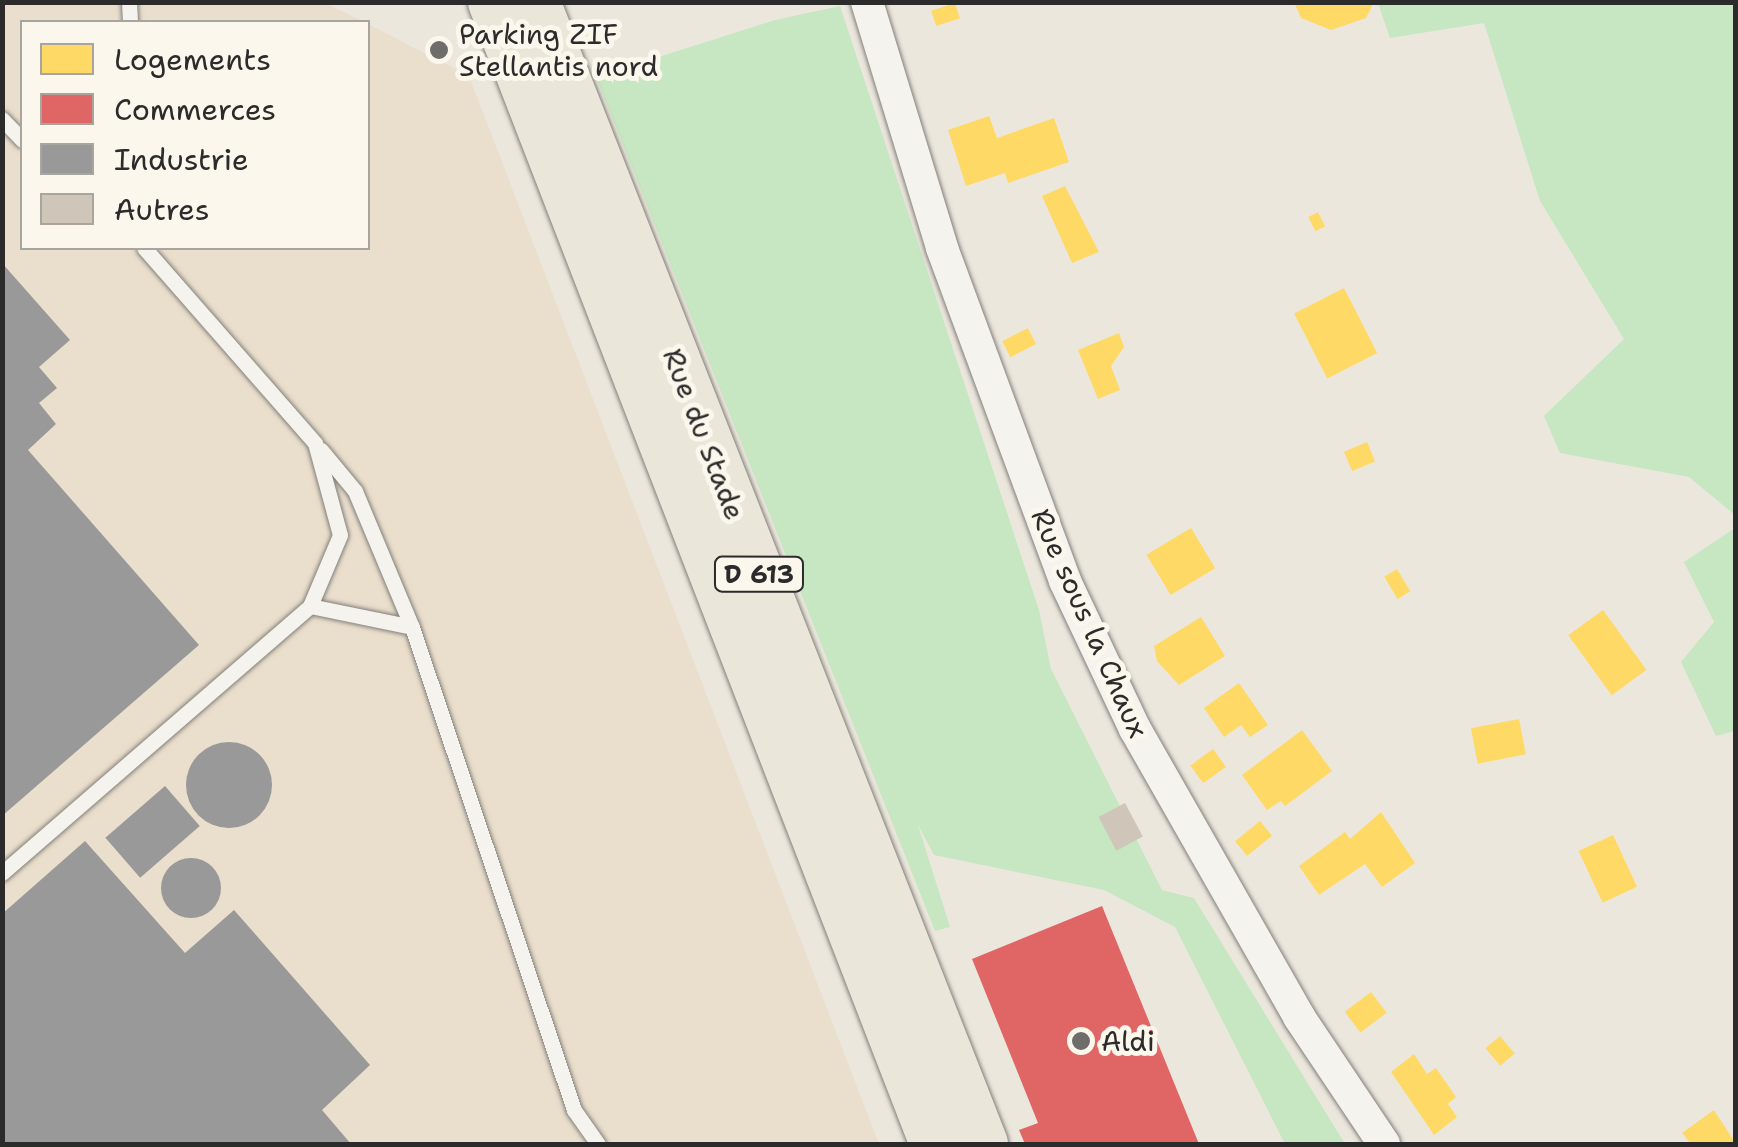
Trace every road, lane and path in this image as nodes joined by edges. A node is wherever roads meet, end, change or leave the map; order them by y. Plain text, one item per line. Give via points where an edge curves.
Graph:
1 (493, 2) edge
2 (535, 2) edge
3 (867, 2) edge
4 (2, 118) edge
5 (20, 138) edge
6 (146, 250) edge
7 (315, 443) junction
8 (310, 606) junction
9 (412, 626) junction
10 (2, 874) edge
11 (598, 1144) edge
12 (935, 1144) edge
13 (983, 1144) edge
14 (1384, 1144) edge

1 - 12 main road, Rue du Stade / D 613
2 - 13 main road, Rue du Stade / D 613
3 - 14 street, Rue sous la Chaux via 942,248 1065,581 1136,729 1299,1017
4 - 5 lane
6 - 7 lane
7 - 8 lane via 340,536
7 - 9 lane via 355,491
8 - 9 lane
8 - 10 lane
9 - 11 lane via 574,1110

